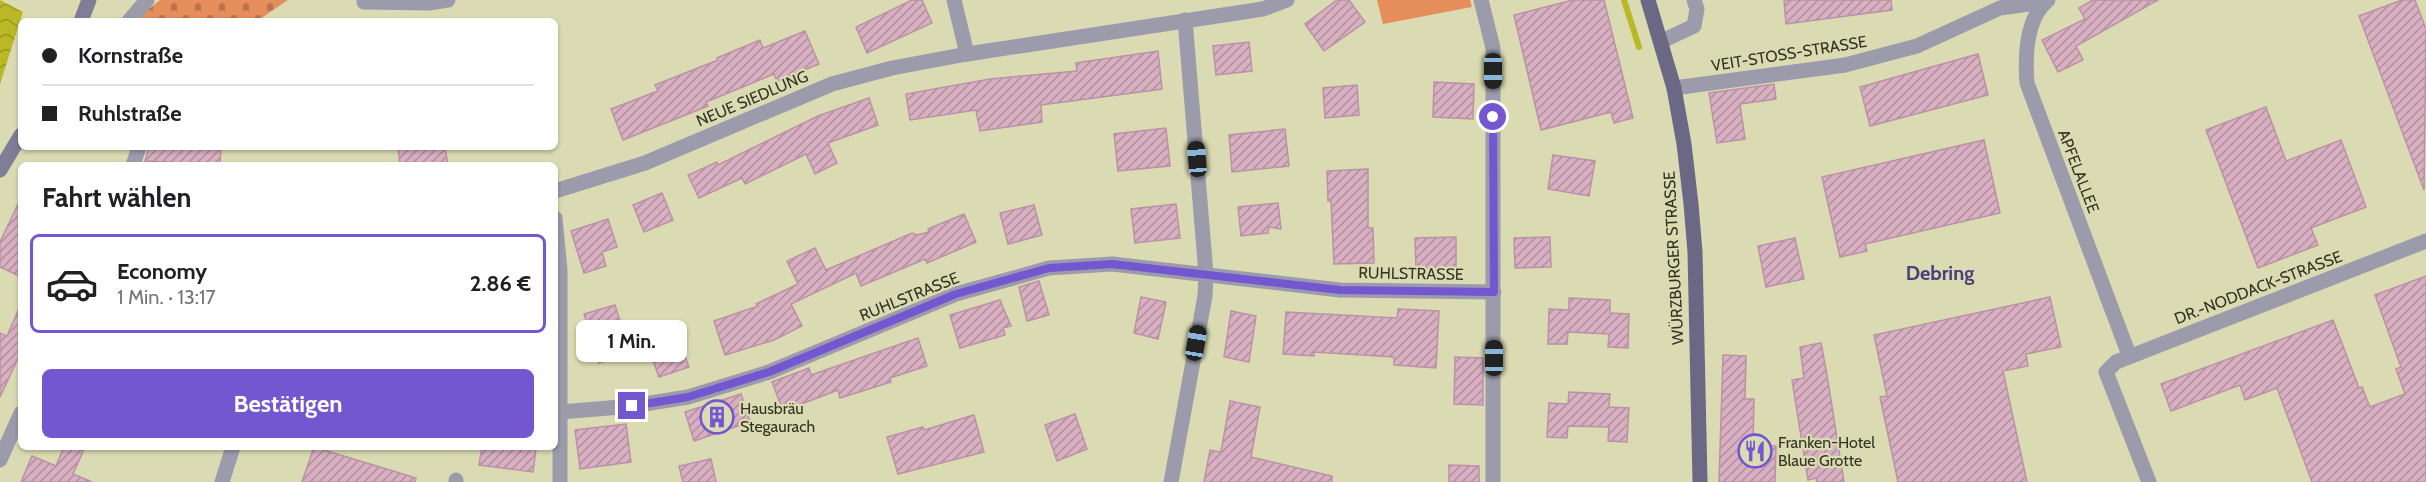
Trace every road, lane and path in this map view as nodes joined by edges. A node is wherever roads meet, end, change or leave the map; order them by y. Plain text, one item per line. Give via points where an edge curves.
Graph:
1 (89, 0) edge
2 (147, 0) edge
3 (448, 0) edge
4 (954, 0) edge
5 (1287, 0) edge
6 (1481, 0) edge
7 (1648, 0) edge
8 (1694, 0) edge
9 (2046, 1) edge
10 (364, 2) dead end
11 (82, 18) edge
12 (132, 18) edge
13 (1185, 20) junction
14 (1662, 41) junction
15 (967, 54) junction
16 (1674, 88) junction
17 (18, 140) edge
18 (0, 170) edge
19 (558, 190) edge
20 (2426, 241) edge
21 (558, 249) edge
22 (1206, 274) junction
23 (1494, 292) junction
24 (2129, 355) junction
25 (561, 412) junction
26 (18, 420) edge
27 (232, 450) edge
28 (0, 460) edge
29 (222, 482) edge
30 (560, 482) edge
31 (1171, 482) edge
32 (1493, 482) edge
33 (1700, 482) edge
34 (2149, 482) edge

1 - 11 main road
2 - 12 street
3 - 10 street
4 - 15 street
5 - 13 street, NEUE SIEDLUNG via 1263,9
6 - 23 street via 1493,48
7 - 14 main road, WÜRZBURGER STRASSE
8 - 14 street via 1694,26
9 - 16 street, VEIT-STOSS-STRASSE via 2000,8 1917,46 1845,65
9 - 24 street, APFELALLEE via 2033,24 2025,53 2027,83
13 - 15 street, NEUE SIEDLUNG
13 - 22 street
14 - 16 main road, WÜRZBURGER STRASSE
15 - 19 street, NEUE SIEDLUNG via 832,84 645,163
16 - 33 main road, WÜRZBURGER STRASSE via 1695,252
17 - 18 main road
20 - 24 street, DR.-NODDACK-STRASSE
21 - 25 street
22 - 23 street, RUHLSTRASSE via 1340,290
22 - 25 street, RUHLSTRASSE via 1112,264 1049,268 956,294 769,372 688,397
22 - 31 street
23 - 32 street
24 - 34 street, DR.-NODDACK-STRASSE via 2106,372
25 - 30 street
26 - 28 street
27 - 29 street

